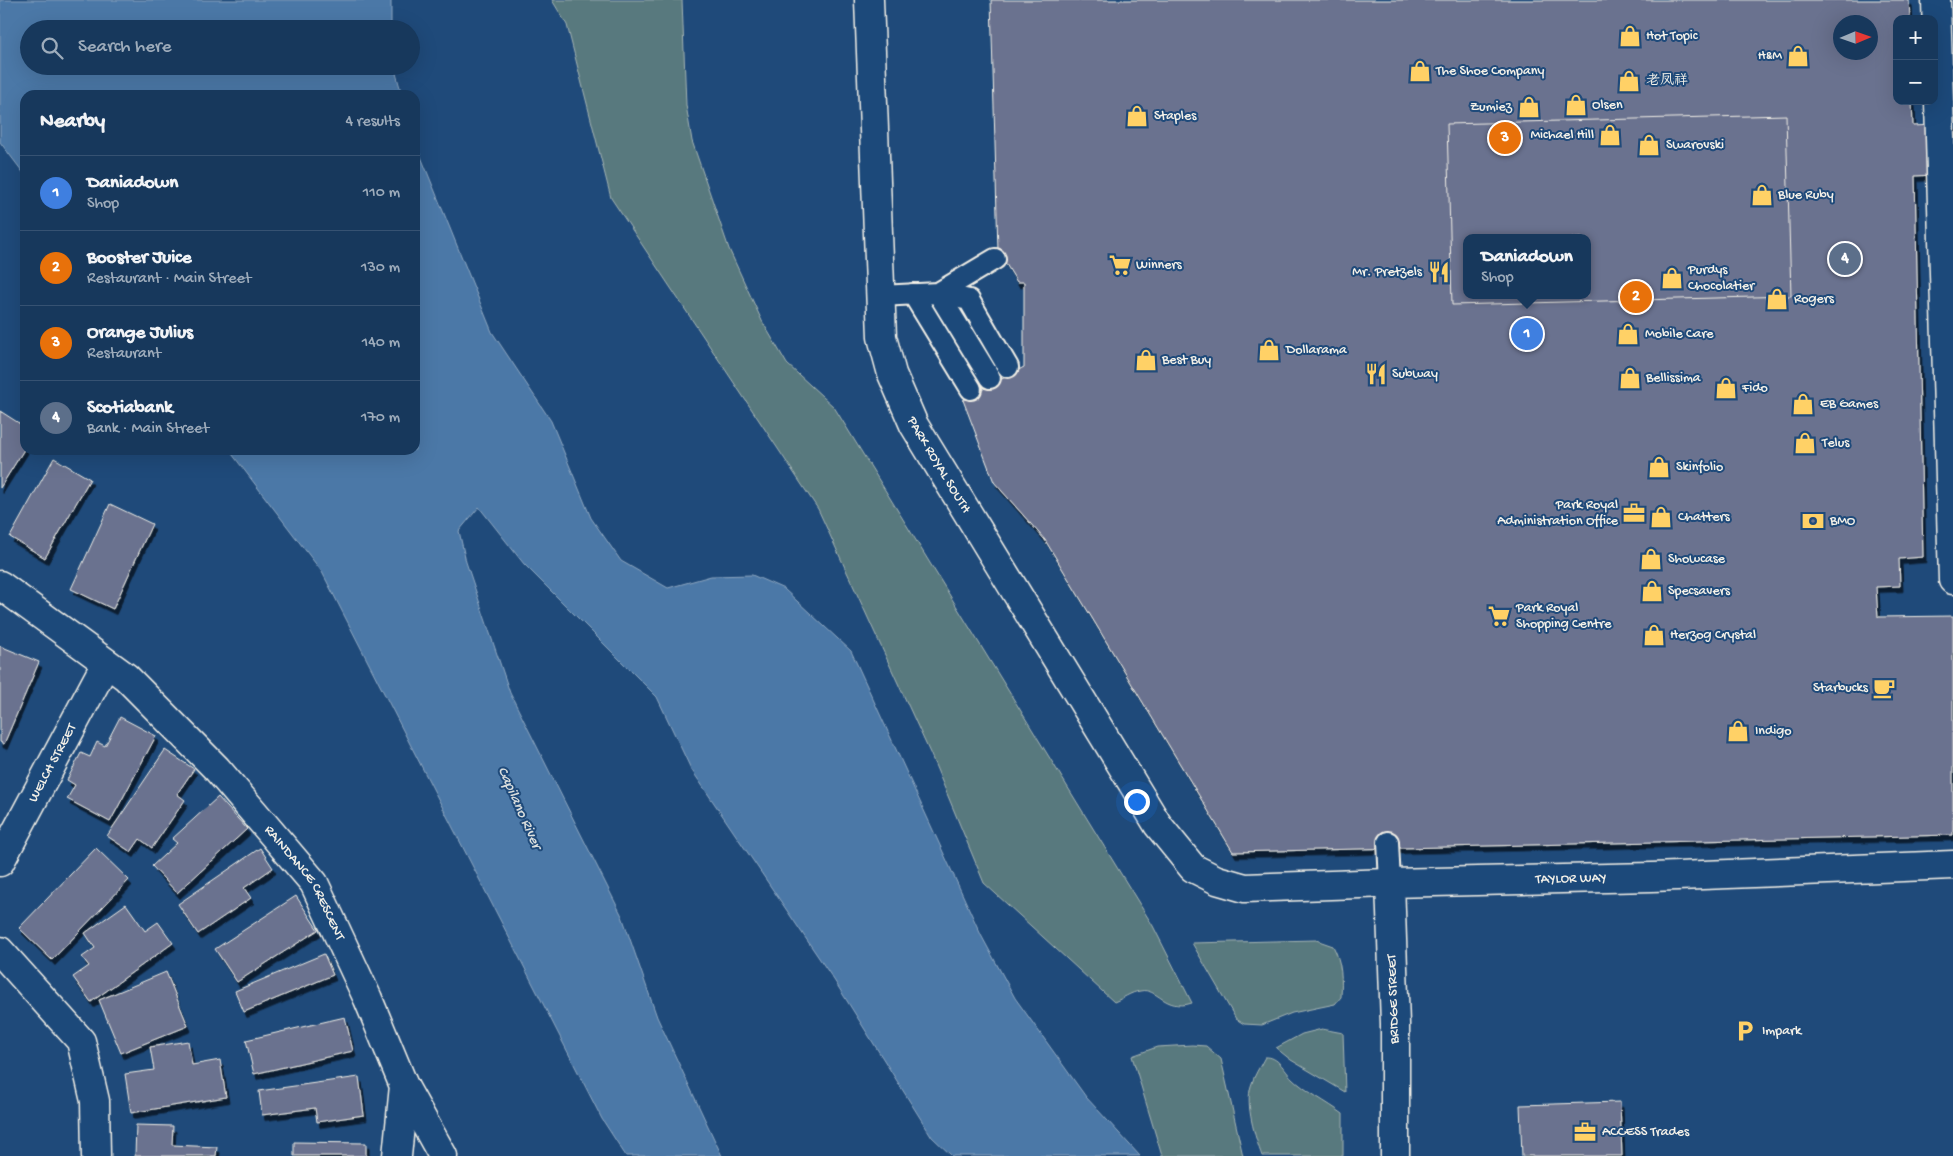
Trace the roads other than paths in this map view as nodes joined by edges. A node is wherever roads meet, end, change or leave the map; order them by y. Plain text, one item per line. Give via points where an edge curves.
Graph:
1 (869, 0) edge
2 (1936, 0) edge
3 (995, 259) dead end
4 (938, 293) junction
5 (913, 294) junction
6 (880, 296) junction
7 (1008, 366) dead end
8 (990, 378) dead end
9 (971, 389) dead end
10 (1953, 580) edge
11 (0, 585) edge
12 (106, 663) junction
13 (1388, 842) dead end
14 (0, 862) edge
15 (1953, 865) edge
16 (1193, 868) joint
17 (1390, 883) junction
18 (0, 952) edge
19 (404, 1086) junction
20 (96, 1156) edge
21 (397, 1156) edge
22 (443, 1156) edge
23 (1395, 1156) edge

1 - 6 street, PARK ROYAL SOUTH
2 - 10 street
3 - 4 lane
4 - 5 lane
4 - 7 lane via 968,300
4 - 8 lane
5 - 6 lane
5 - 9 lane
6 - 16 street, PARK ROYAL SOUTH via 882,337 892,374 914,425 1158,825
11 - 12 street, RAINDANCE CRESCENT
12 - 14 street, WELCH STREET
12 - 19 street, RAINDANCE CRESCENT via 126,677 217,769 314,882
13 - 17 lane, BRIDGE STREET
15 - 17 street, TAYLOR WAY
16 - 17 street, TAYLOR WAY via 1217,880 1245,888
17 - 23 street, BRIDGE STREET
18 - 20 street via 81,1041 95,1101
19 - 21 street, RAINDANCE CRESCENT
19 - 22 street

